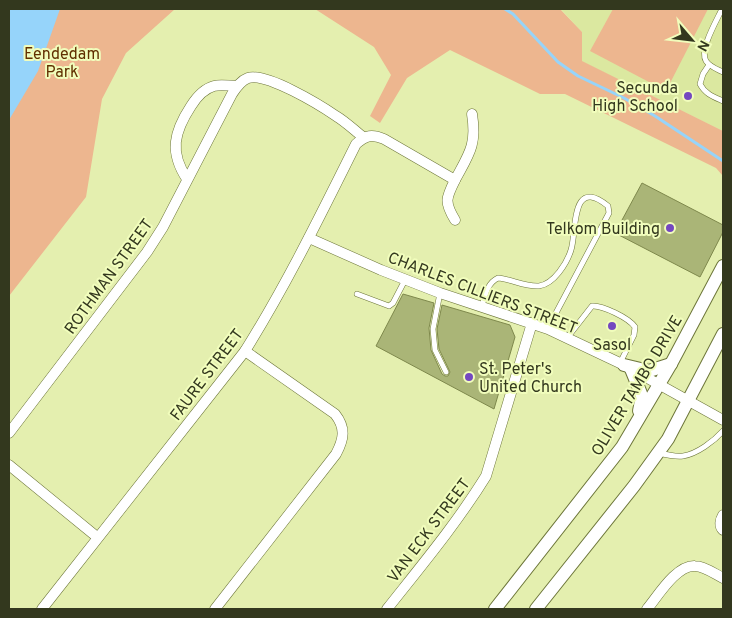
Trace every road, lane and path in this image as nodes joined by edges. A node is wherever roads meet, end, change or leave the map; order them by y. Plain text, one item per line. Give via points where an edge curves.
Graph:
1 (722, 9) edge
2 (709, 65) junction
3 (723, 72) edge
4 (237, 86) junction
5 (723, 101) edge
6 (472, 114) dead end
7 (364, 137) junction
8 (187, 178) junction
9 (456, 180) junction
10 (455, 220) dead end
11 (309, 238) junction
12 (723, 266) edge
13 (405, 279) junction
14 (440, 293) junction
15 (357, 294) dead end
16 (482, 306) junction
17 (532, 322) junction
18 (548, 329) junction
19 (723, 334) edge
20 (567, 338) junction
21 (245, 351) junction
22 (671, 364) junction
23 (625, 366) junction
24 (446, 372) dead end
25 (658, 384) junction
26 (688, 402) junction
27 (723, 420) edge
28 (633, 427) junction
29 (723, 431) edge
30 (9, 433) edge
31 (658, 453) junction
32 (9, 465) edge
33 (723, 515) edge
34 (723, 530) edge
35 (97, 537) junction
36 (723, 578) edge
37 (42, 609) edge
38 (215, 609) edge
39 (387, 609) edge
40 (496, 609) edge
41 (536, 609) edge
42 (647, 609) edge

1 - 2 lane via 704,51
2 - 3 lane
2 - 5 lane via 700,84 707,93
4 - 7 street, ROTHMAN STREET via 248,78 269,80 337,116
4 - 8 street, ROTHMAN STREET
4 - 8 street via 220,85 204,90 184,117 178,130 176,150 179,166
6 - 9 street via 475,130 472,149
7 - 9 street via 384,139
7 - 11 street, FAURE STREET via 356,144
8 - 30 street, ROTHMAN STREET via 147,252
9 - 10 street via 447,201
11 - 13 street, CHARLES CILLIERS STREET
11 - 21 street, FAURE STREET
12 - 22 street, OLIVER TAMBO DRIVE
13 - 14 street, CHARLES CILLIERS STREET
13 - 15 lane via 389,306
14 - 16 street, CHARLES CILLIERS STREET
14 - 24 lane via 433,329 435,350
16 - 17 street, CHARLES CILLIERS STREET
16 - 18 lane via 487,289 498,278 540,286 553,279 571,251 576,210 580,203 586,198 601,200 608,206 609,213
17 - 18 street, CHARLES CILLIERS STREET
17 - 39 street, VAN ECK STREET via 486,476
18 - 20 street, CHARLES CILLIERS STREET
19 - 26 street
20 - 23 street, CHARLES CILLIERS STREET
20 - 23 lane via 592,306 600,306 634,326
21 - 35 street, FAURE STREET
21 - 38 street via 335,414 344,436 336,454
22 - 23 street via 649,371
22 - 25 street, OLIVER TAMBO DRIVE
23 - 25 street, CHARLES CILLIERS STREET
23 - 28 street via 642,396
25 - 26 street, CHARLES CILLIERS STREET
25 - 28 street, OLIVER TAMBO DRIVE
26 - 27 street, CHARLES CILLIERS STREET
26 - 31 street
28 - 40 street, OLIVER TAMBO DRIVE via 622,447
29 - 31 lane via 690,454
31 - 41 street
32 - 35 street
33 - 34 street via 720,522
35 - 37 street, FAURE STREET
36 - 42 street via 695,566 686,567 673,576

